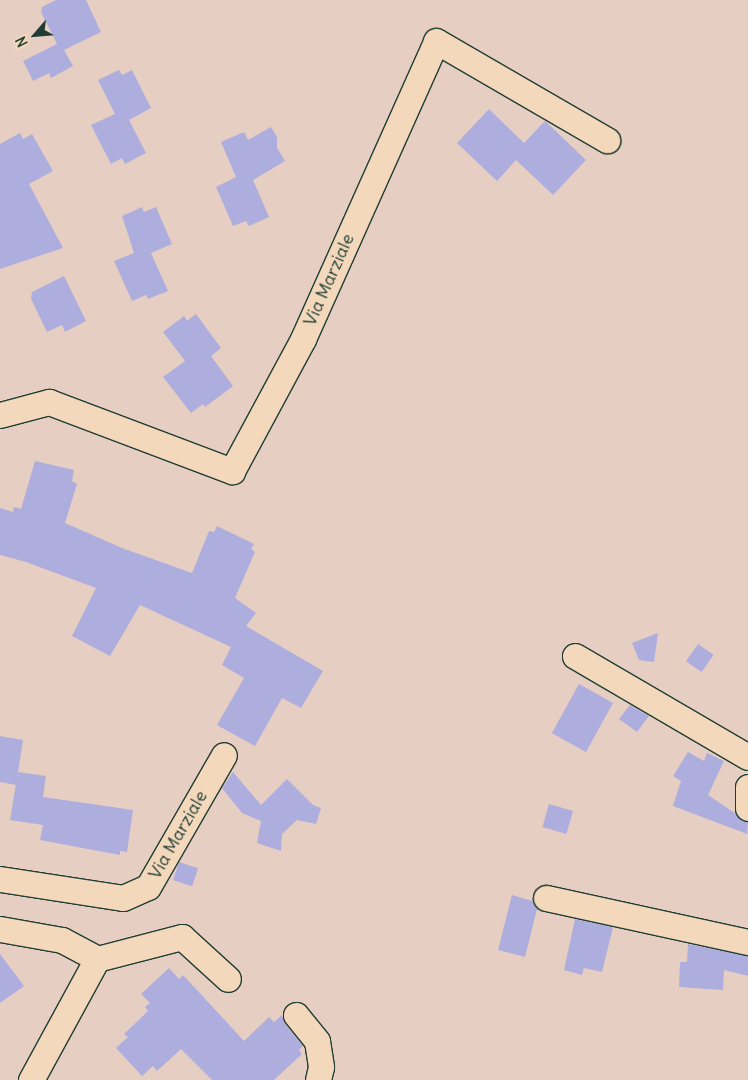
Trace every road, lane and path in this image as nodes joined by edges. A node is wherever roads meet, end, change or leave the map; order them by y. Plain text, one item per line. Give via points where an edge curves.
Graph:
1 (607, 140) dead end
2 (0, 415) edge
3 (575, 656) dead end
4 (224, 756) dead end
5 (748, 757) edge
6 (748, 787) edge
7 (748, 808) edge
8 (0, 879) edge
9 (546, 898) dead end
10 (0, 929) edge
11 (748, 942) edge
12 (97, 959) junction
13 (228, 979) dead end
14 (296, 1015) dead end
15 (31, 1080) edge
16 (318, 1080) edge

1 - 2 street, Via Marziale via 436,41 303,339 232,471 49,402
3 - 5 street
4 - 8 street, Via Marziale via 148,887 122,898
6 - 7 street
9 - 11 street
10 - 12 street via 62,940
12 - 13 street via 182,937
12 - 15 street
14 - 16 street via 317,1042 321,1067

